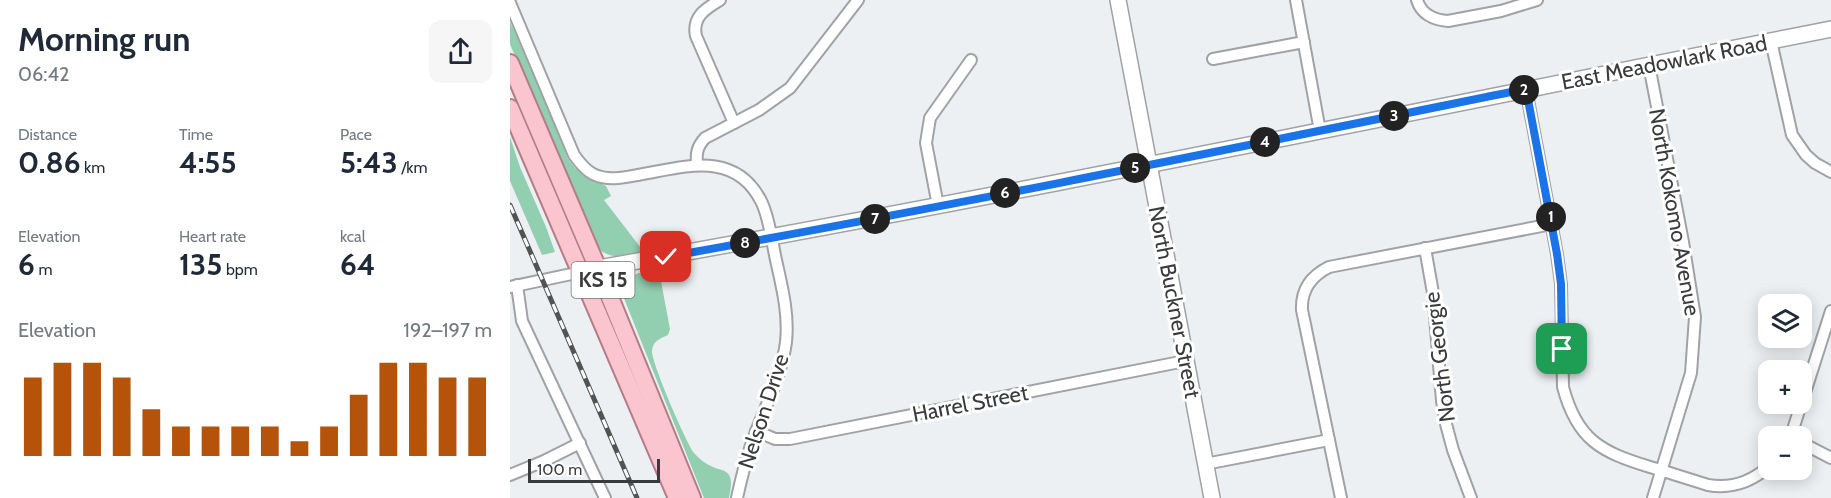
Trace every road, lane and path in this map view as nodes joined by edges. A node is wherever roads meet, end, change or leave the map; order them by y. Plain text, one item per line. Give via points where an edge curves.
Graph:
1 (720, 0) edge
2 (858, 0) edge
3 (1119, 0) edge
4 (1296, 0) edge
5 (1417, 0) edge
6 (1536, 0) edge
7 (510, 3) edge
8 (1831, 29) edge
9 (1771, 41) junction
10 (1304, 42) junction
11 (1214, 59) dead end
12 (971, 60) dead end
13 (510, 63) edge
14 (1648, 65) junction
15 (1526, 89) junction
16 (510, 108) edge
17 (734, 123) junction
18 (1320, 131) junction
19 (697, 164) junction
20 (1149, 166) junction
21 (1831, 172) edge
22 (938, 206) junction
23 (1552, 224) junction
24 (771, 238) junction
25 (1425, 248) junction
26 (589, 270) junction
27 (514, 286) edge
28 (1831, 312) edge
29 (1185, 361) junction
30 (1812, 370) edge
31 (756, 431) junction
32 (1329, 440) junction
33 (580, 443) junction
34 (1812, 448) edge
35 (1831, 458) edge
36 (1205, 464) junction
37 (1661, 471) junction
38 (510, 475) edge
39 (1758, 475) edge
40 (605, 498) edge
41 (677, 498) edge
42 (692, 498) edge
43 (737, 498) edge
44 (1212, 498) edge
45 (1341, 498) edge
46 (1472, 498) edge
47 (1653, 498) edge

1 - 17 street via 703,10 694,28
2 - 17 street via 790,88
3 - 20 main road, North Buckner Street
4 - 10 street
5 - 6 street via 1427,14 1448,21
7 - 19 street, Nelson Drive via 574,155 587,170 613,179
8 - 9 main road, East Meadowlark Road
9 - 14 main road, East Meadowlark Road
9 - 21 street via 1792,135 1806,155
10 - 11 street
10 - 18 street
12 - 22 street via 930,118 926,143
13 - 26 main road, KS 15
14 - 15 main road, East Meadowlark Road
14 - 37 street, North Kokomo Avenue via 1695,317 1691,373
15 - 18 main road, East Meadowlark Road
15 - 23 street
16 - 26 main road, KS 15
17 - 19 street via 700,143
18 - 20 main road, East Meadowlark Road
19 - 24 street, Nelson Drive via 722,167 744,178 763,205
20 - 22 main road, East Meadowlark Road
20 - 29 main road, North Buckner Street
22 - 24 main road, East Meadowlark Road
23 - 25 street
23 - 37 street via 1561,284 1563,387 1570,409 1584,432 1604,449
24 - 26 main road, East Meadowlark Road
24 - 31 street, Nelson Drive via 786,313 786,342 778,376
25 - 32 street via 1329,267 1308,284 1302,310
25 - 46 street, North Georgie via 1446,424
26 - 27 street
26 - 41 main road, KS 15
26 - 42 main road, KS 15
27 - 33 street via 522,321
28 - 30 street
29 - 31 street, Harrel Street via 790,439 775,439
29 - 36 main road, North Buckner Street
31 - 43 street, Nelson Drive
32 - 36 street
32 - 45 street
33 - 38 street
33 - 40 street
34 - 35 street
36 - 44 main road, North Buckner Street
37 - 39 street via 1723,487
37 - 47 street, North Kokomo Avenue

